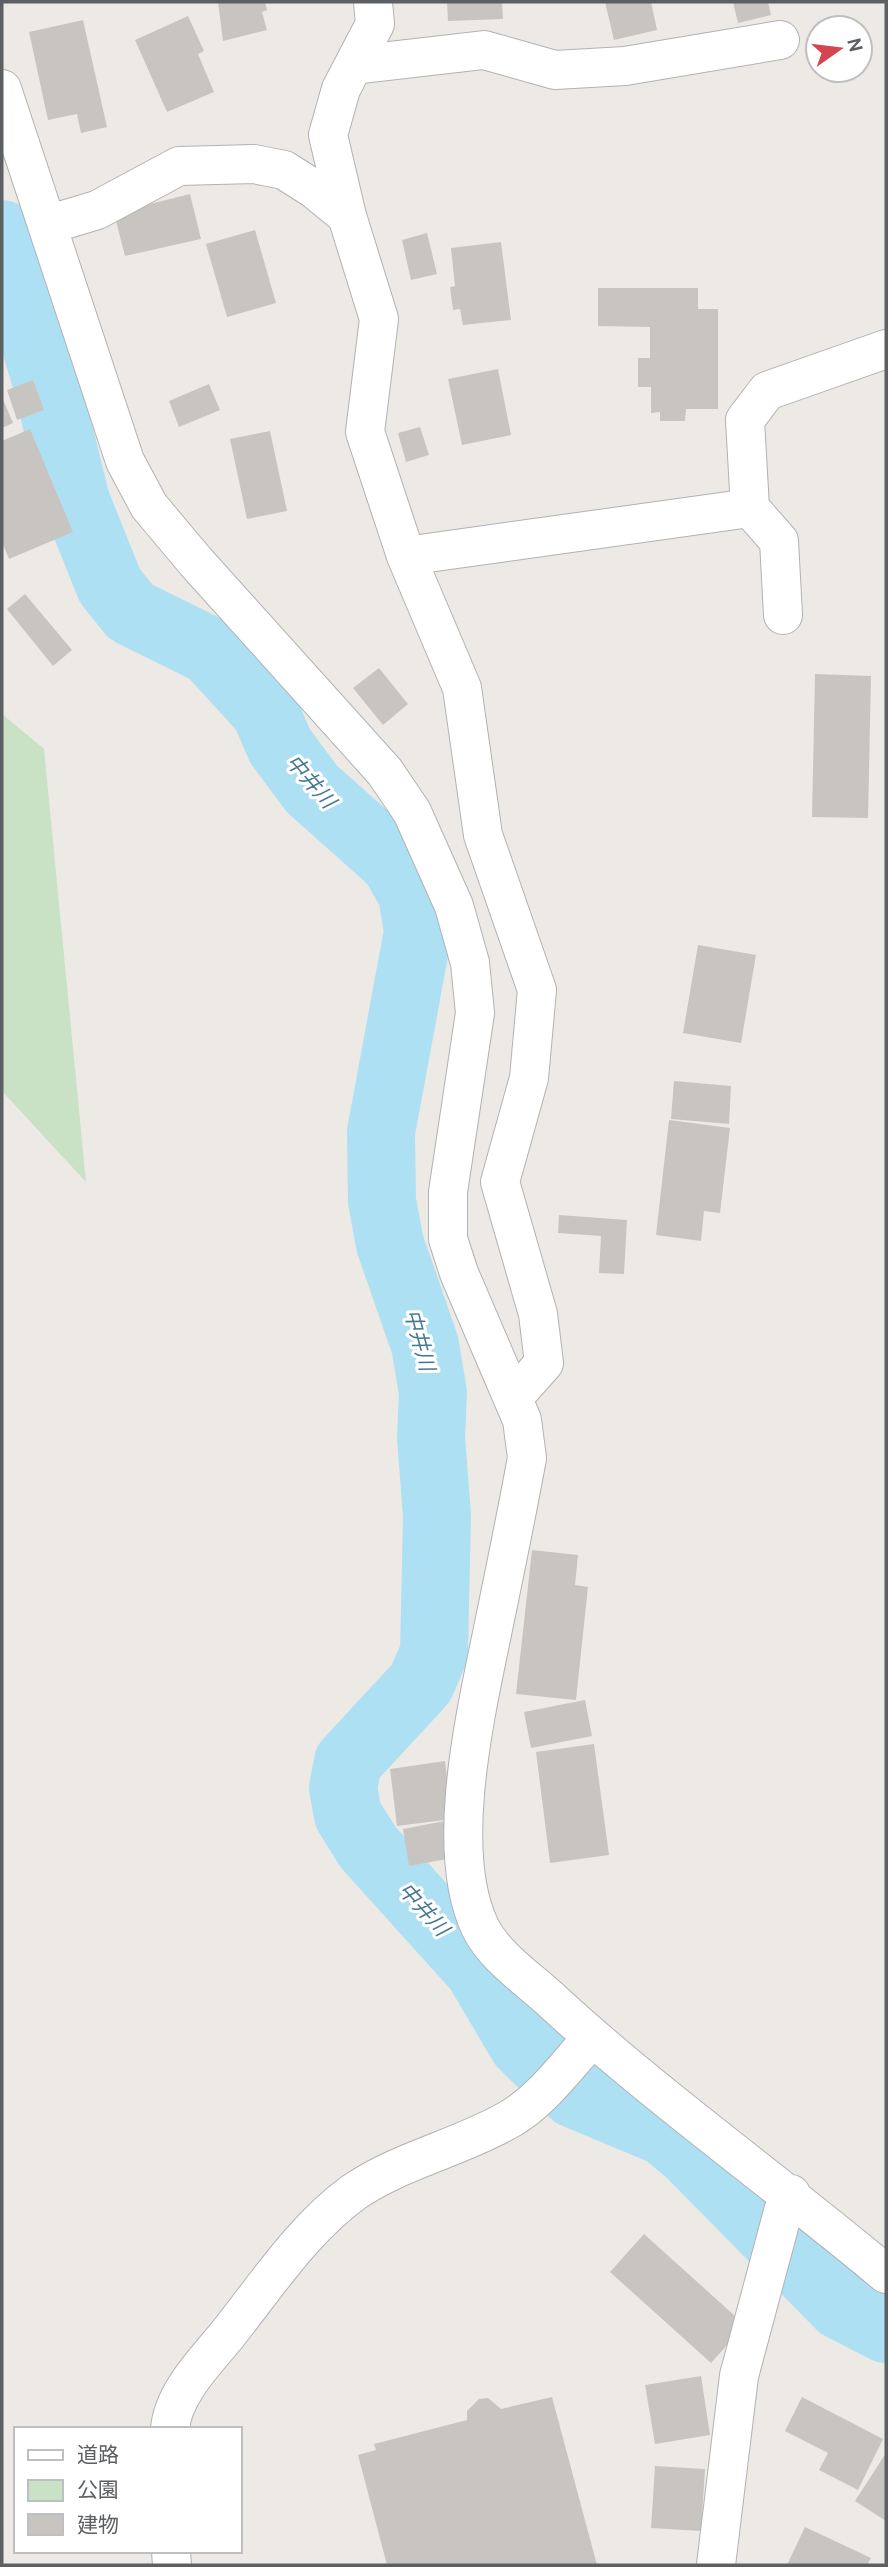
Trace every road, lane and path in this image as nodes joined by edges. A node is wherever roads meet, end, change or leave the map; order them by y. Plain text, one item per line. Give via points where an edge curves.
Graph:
1 (373, 2) edge
2 (780, 40) dead end
3 (354, 65) junction
4 (2, 89) edge
5 (347, 216) junction
6 (47, 225) junction
7 (886, 349) edge
8 (750, 508) junction
9 (406, 556) junction
10 (783, 615) dead end
11 (513, 1398) junction
12 (582, 2049) junction
13 (788, 2201) junction
14 (886, 2274) edge
15 (170, 2427) edge
16 (716, 2565) edge

1 - 3 street via 375,24
2 - 3 street via 625,66 555,70 484,50
3 - 5 street via 341,89 328,135
4 - 6 street
5 - 6 street via 284,170 254,164 178,166 97,211
5 - 9 street via 379,319 365,432
6 - 11 street via 125,461 149,506 385,772 412,812 454,906 470,963 475,1013 447,1192 448,1239 458,1273
7 - 8 street via 766,391 745,420
8 - 9 street
8 - 10 street via 779,541
9 - 11 street via 462,688 483,835 537,990 529,1078 500,1182 538,1314 544,1363
11 - 12 street via 522,1420 527,1458 466,1786 467,1879 480,1927
12 - 13 street
12 - 15 street via 510,2119 394,2170 321,2217 190,2381
13 - 14 street
13 - 16 street via 739,2376

